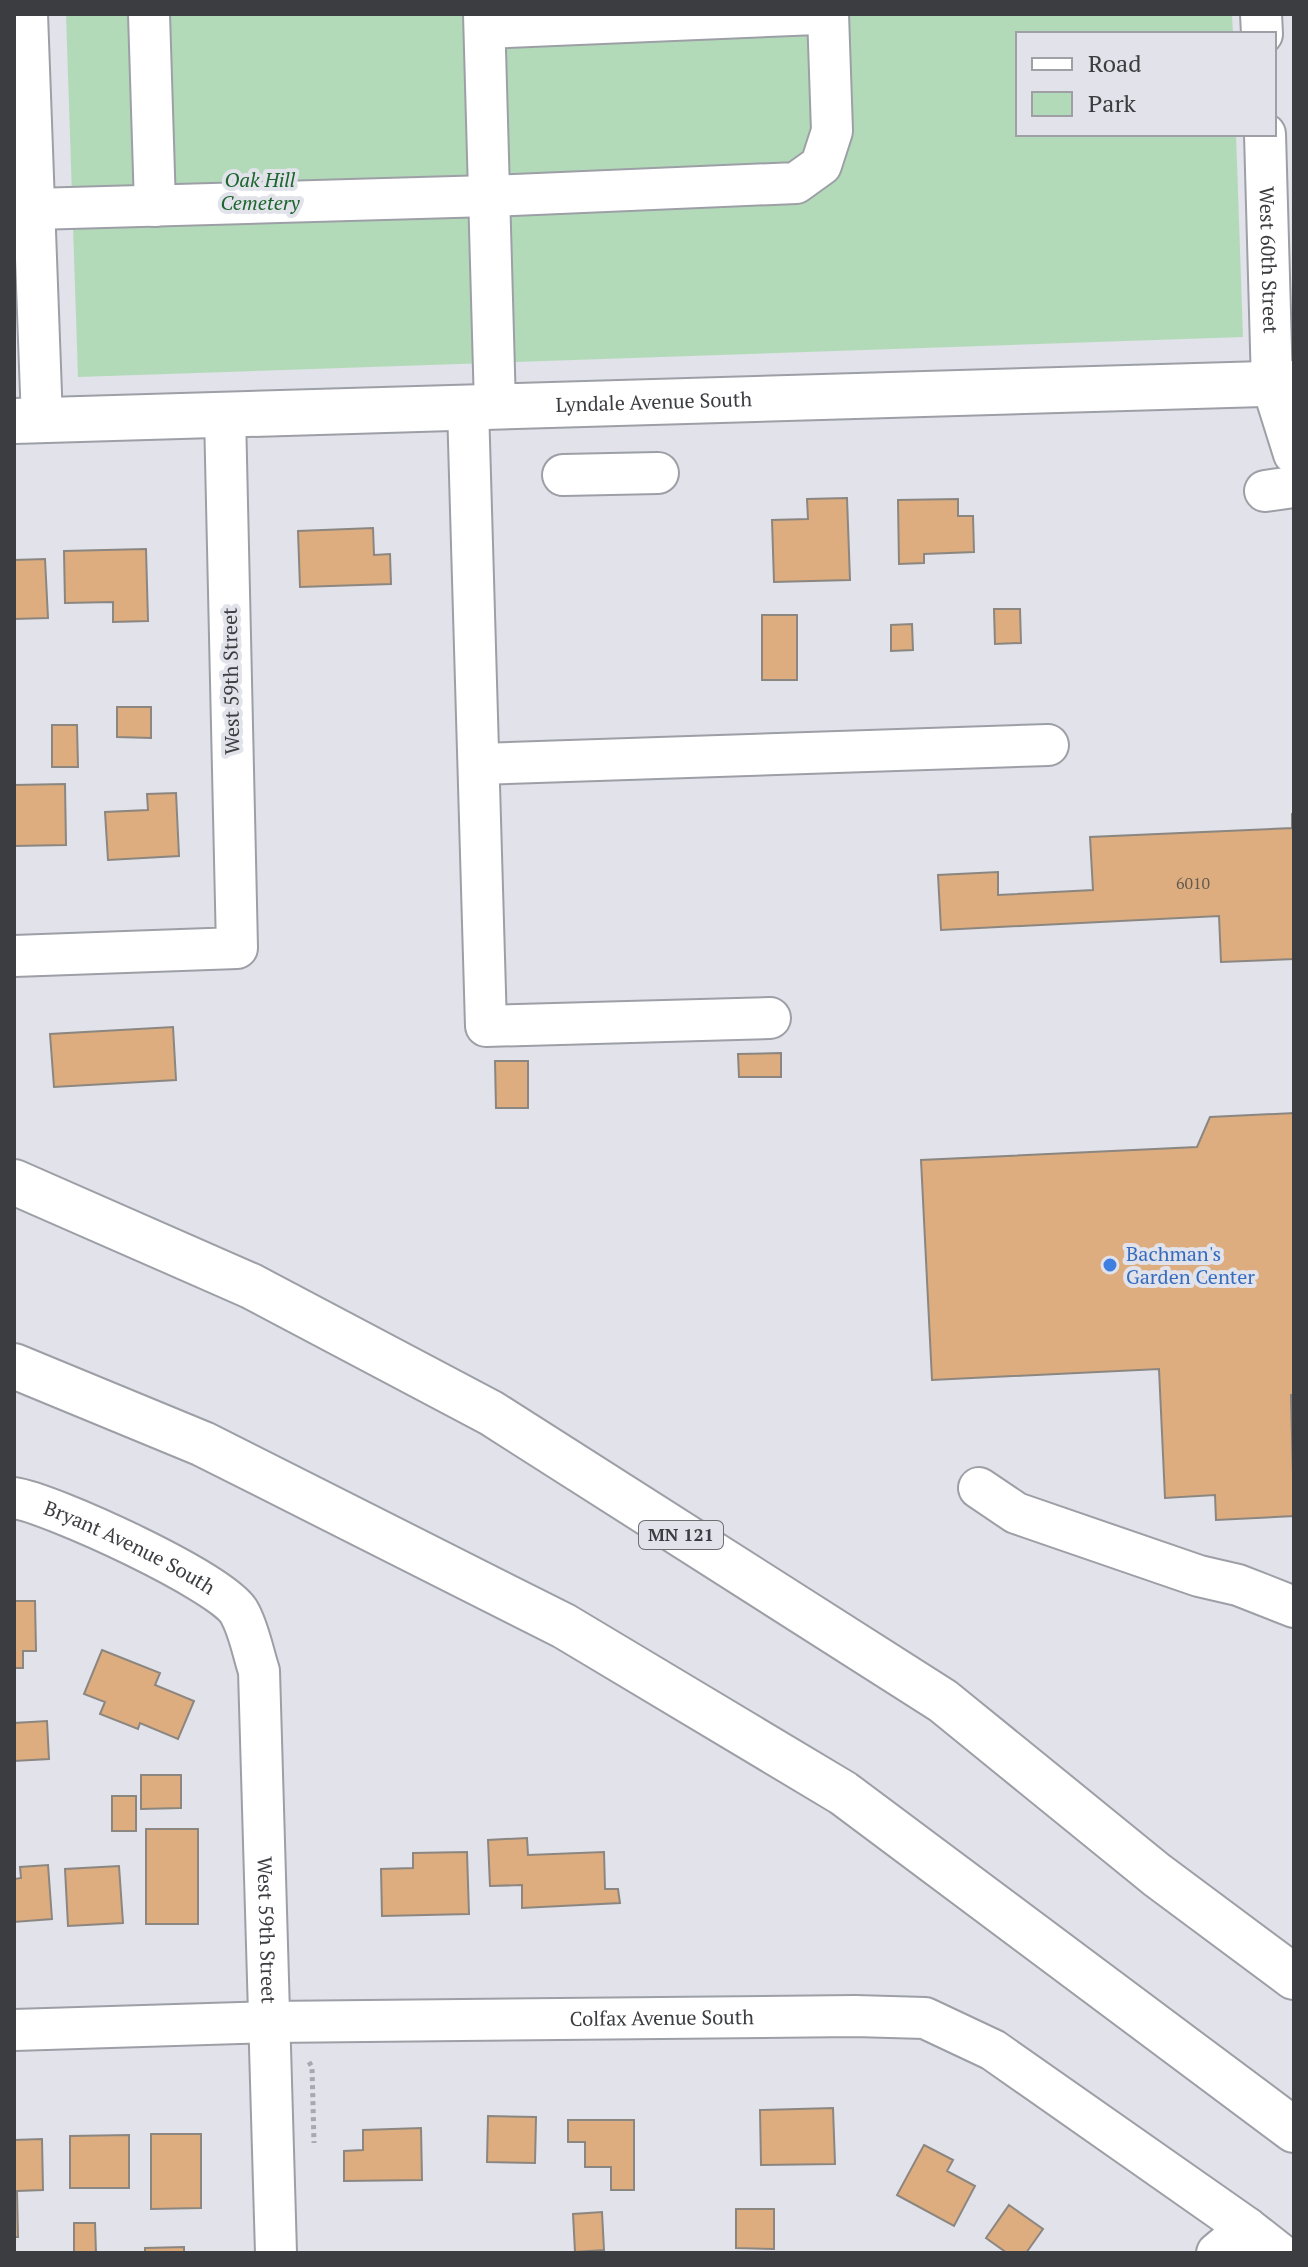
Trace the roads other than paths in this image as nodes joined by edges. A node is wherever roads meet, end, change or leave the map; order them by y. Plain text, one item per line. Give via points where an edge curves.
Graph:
1 (27, 14) edge
2 (149, 14) edge
3 (817, 14) edge
4 (828, 14) edge
5 (663, 17) edge
6 (484, 21) edge
7 (1265, 136) edge
8 (489, 196) junction
9 (155, 206) junction
10 (34, 209) junction
11 (1283, 384) edge
12 (482, 407) junction
13 (225, 414) junction
14 (28, 421) edge
15 (1294, 454) edge
16 (658, 473) dead end
17 (563, 475) dead end
18 (1048, 745) dead end
19 (479, 764) junction
20 (14, 956) edge
21 (770, 1018) dead end
22 (14, 1182) edge
23 (14, 1366) edge
24 (979, 1488) dead end
25 (14, 1498) edge
26 (1294, 1607) edge
27 (239, 1611) joint
28 (1294, 1977) edge
29 (270, 2022) junction
30 (14, 2030) edge
31 (1294, 2130) edge
32 (1247, 2228) junction
33 (276, 2253) edge
34 (1217, 2253) edge
35 (1279, 2253) edge

1 - 10 street
2 - 9 street
3 - 5 street
4 - 8 street via 832,131 821,165 796,183
5 - 6 street
6 - 8 street
7 - 11 street, West 60th Street
8 - 9 street
8 - 12 street
9 - 10 street
10 - 14 street
11 - 12 main road, Lyndale Avenue South
11 - 15 street, West 60th Street
12 - 13 main road, Lyndale Avenue South
12 - 19 street
13 - 14 main road, Lyndale Avenue South
13 - 20 street, West 59th Street via 237,948
16 - 17 street
18 - 19 street
19 - 21 street via 486,1026
22 - 28 main road, MN 121 via 251,1286 491,1413 943,1701 1157,1875
23 - 31 main road via 203,1444 590,1642 843,1793
24 - 26 street via 1016,1513
25 - 27 street, Bryant Avenue South via 74,1518 189,1572
27 - 29 street, West 59th Street via 259,1671
29 - 30 street, Colfax Avenue South
29 - 32 street, Colfax Avenue South via 925,2018 993,2050
29 - 33 street, West 59th Street
32 - 34 street
32 - 35 street

